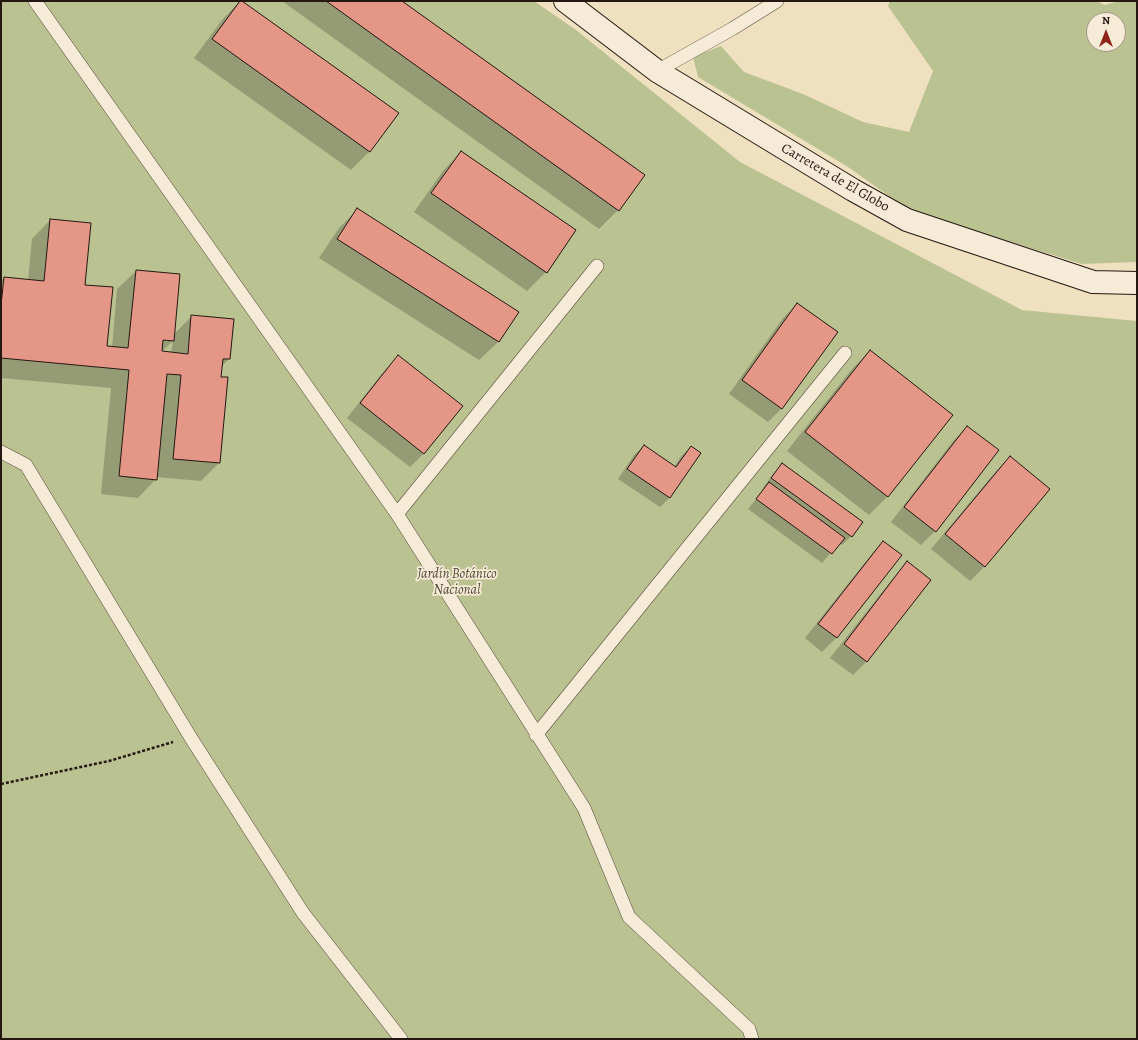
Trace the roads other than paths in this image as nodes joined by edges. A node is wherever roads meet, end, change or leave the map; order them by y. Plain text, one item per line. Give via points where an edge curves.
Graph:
1 (35, 1) edge
2 (565, 1) edge
3 (777, 1) edge
4 (657, 71) junction
5 (597, 266) dead end
6 (1137, 283) edge
7 (846, 353) dead end
8 (1, 452) edge
9 (397, 514) junction
10 (536, 735) junction
11 (401, 1039) edge
12 (752, 1039) edge

1 - 9 lane
2 - 4 main road, Carretera de El Globo
3 - 4 lane
4 - 6 main road, Carretera de El Globo via 907,220 1092,282
5 - 9 lane
7 - 10 lane
8 - 11 lane via 26,465 191,738 303,913
9 - 10 lane
10 - 12 lane via 584,808 629,917 749,1029

